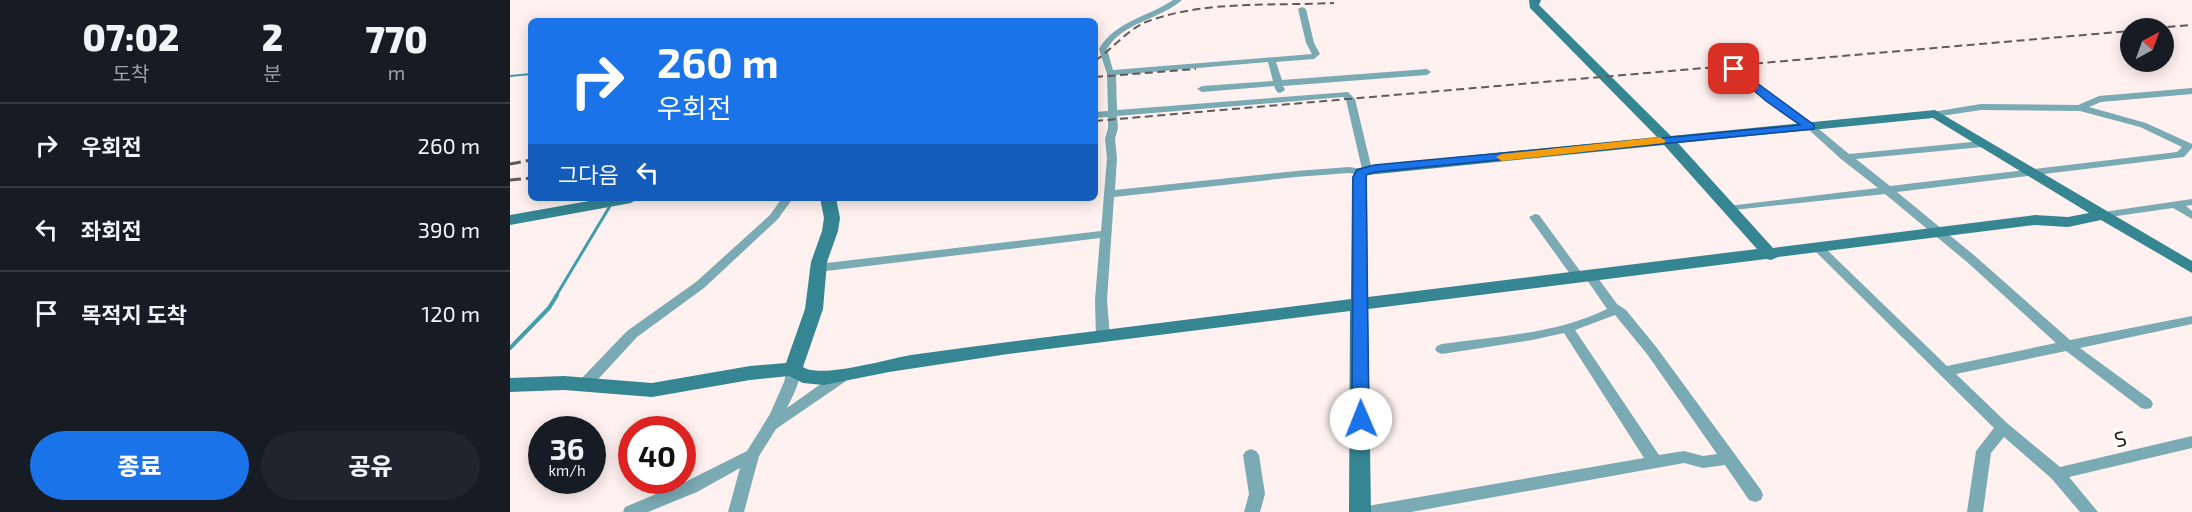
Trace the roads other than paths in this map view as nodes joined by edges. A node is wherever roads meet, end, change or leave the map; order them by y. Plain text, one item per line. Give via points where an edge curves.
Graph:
1 (1178, 0) edge
2 (1536, 0) edge
3 (1302, 9) dead end
4 (1271, 59) junction
5 (1734, 69) dead end
6 (1427, 72) dead end
7 (1111, 73) junction
8 (1278, 83) junction
9 (2192, 91) edge
10 (1282, 100) junction
11 (1204, 106) junction
12 (2080, 108) junction
13 (1111, 114) junction
14 (1935, 114) junction
15 (1098, 116) edge
16 (1810, 127) junction
17 (1667, 140) junction
18 (1982, 144) junction
19 (1845, 157) junction
20 (1364, 171) junction
21 (2030, 173) junction
22 (1886, 190) junction
23 (1110, 194) junction
24 (615, 201) edge
25 (786, 201) edge
26 (829, 201) edge
27 (2192, 202) edge
28 (2175, 204) junction
29 (1728, 209) junction
30 (2103, 215) junction
31 (2192, 216) edge
32 (1535, 217) dead end
33 (510, 220) edge
34 (1938, 233) junction
35 (1107, 234) junction
36 (1820, 249) junction
37 (1771, 255) junction
38 (818, 268) junction
39 (2192, 268) edge
40 (1585, 277) junction
41 (1359, 305) junction
42 (1616, 309) junction
43 (2192, 320) edge
44 (1567, 328) junction
45 (1103, 337) junction
46 (2071, 346) junction
47 (1442, 349) dead end
48 (793, 369) junction
49 (856, 370) junction
50 (1945, 371) junction
51 (585, 384) junction
52 (510, 385) edge
53 (2146, 404) dead end
54 (2003, 428) junction
55 (769, 429) junction
56 (2192, 442) edge
57 (752, 455) junction
58 (1251, 455) dead end
59 (1729, 459) junction
60 (1654, 461) junction
61 (2057, 474) junction
62 (1755, 495) dead end
63 (631, 512) edge
64 (736, 512) edge
65 (1252, 512) edge
66 (1360, 512) edge
67 (1373, 512) edge
68 (1975, 512) edge
69 (2090, 512) edge

1 - 7 street via 1160,13 1126,26 1108,41 1102,49
2 - 17 street via 1534,6
3 - 4 street via 1316,55
4 - 7 street
4 - 8 street
5 - 16 street
6 - 8 street
7 - 13 street
8 - 10 street
8 - 11 street via 1201,85
9 - 12 street via 2106,98
10 - 11 street
10 - 20 street via 1349,95
11 - 13 street
12 - 14 street via 1981,107
12 - 21 street via 2143,126 2188,146 2180,155
13 - 15 street
13 - 23 street
14 - 16 street
14 - 18 street
16 - 17 street
16 - 19 street
17 - 20 street
17 - 29 street
18 - 19 street
18 - 21 street
19 - 22 street
20 - 23 street via 1328,171
20 - 41 street via 1359,177
21 - 22 street
21 - 30 street
22 - 29 street
22 - 34 street
23 - 35 street
24 - 33 street
25 - 51 street via 774,217 700,285 632,334
26 - 38 street via 830,231
27 - 28 street
28 - 30 street
28 - 31 street
29 - 37 street
30 - 34 street via 2068,222 2035,220
30 - 39 street
32 - 40 street
34 - 36 street
34 - 46 street
35 - 38 street
35 - 45 street via 1101,300
36 - 37 street
36 - 50 street
37 - 40 street
38 - 48 street via 814,309
40 - 41 street
40 - 42 street
41 - 45 street
41 - 66 street
42 - 44 street via 1602,318
42 - 59 street via 1652,351
43 - 46 street
44 - 47 street
44 - 60 street
45 - 49 street
46 - 50 street
46 - 53 street
48 - 49 street via 813,379
48 - 51 street via 652,390
48 - 55 street
49 - 55 street via 820,390
50 - 54 street
51 - 52 street
54 - 61 street
54 - 68 street via 1984,452
55 - 57 street
56 - 61 street, S
57 - 63 street
57 - 64 street
58 - 65 street via 1257,494
59 - 60 street via 1703,462 1684,457
59 - 62 street
60 - 67 street
61 - 69 street

